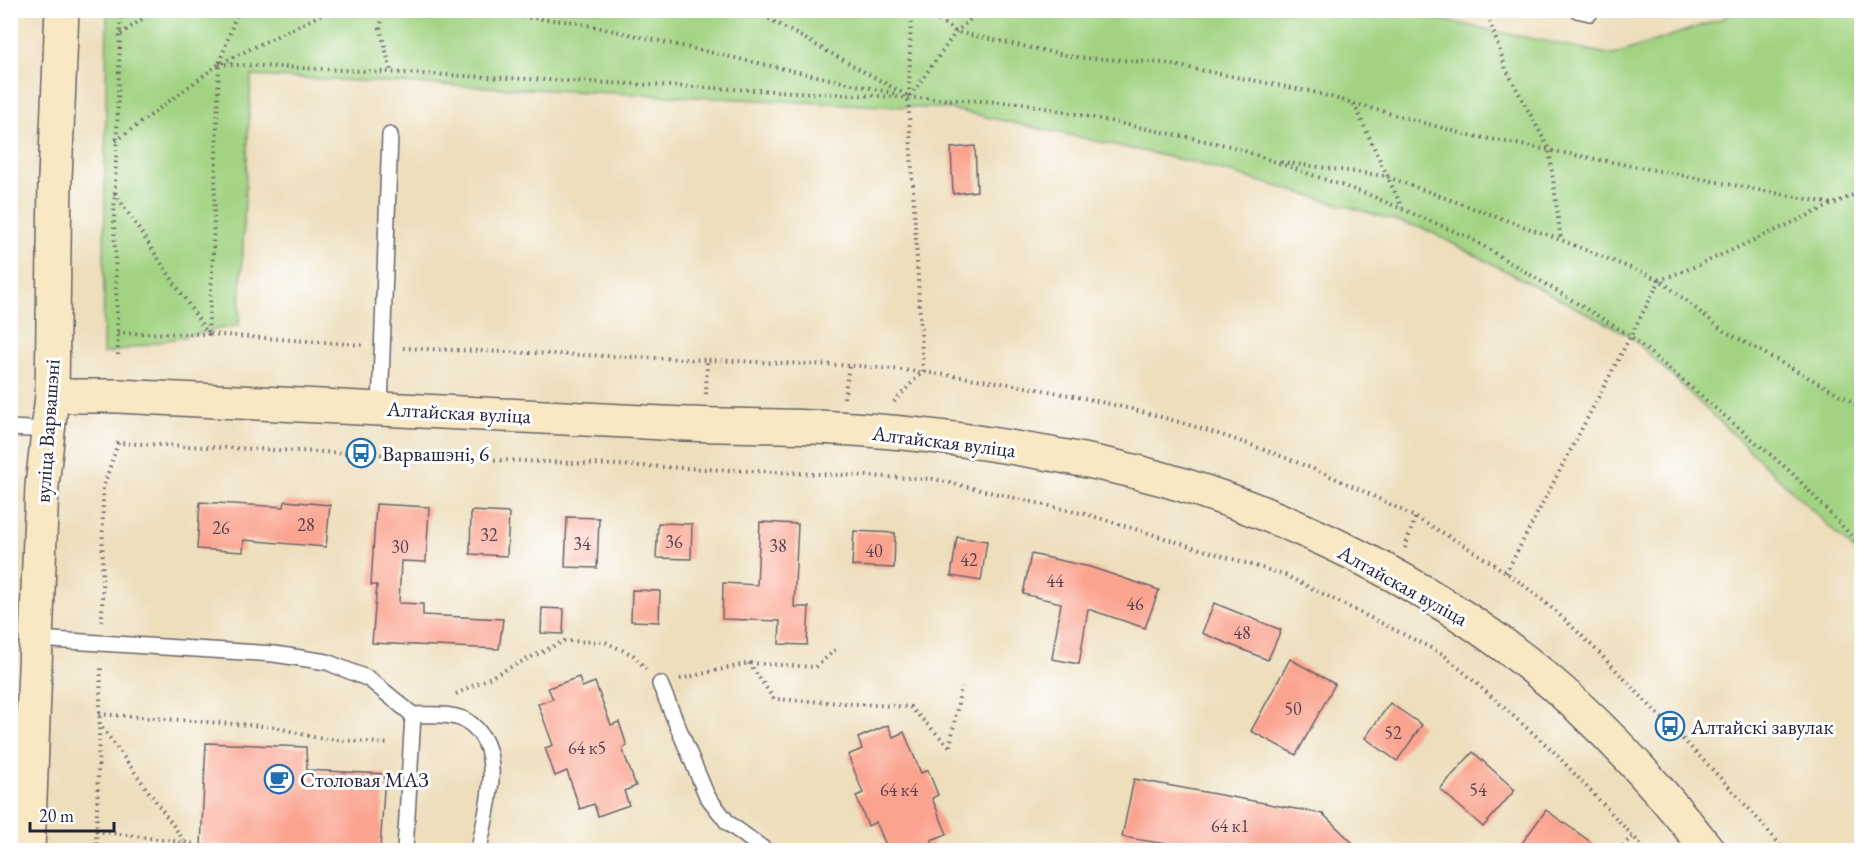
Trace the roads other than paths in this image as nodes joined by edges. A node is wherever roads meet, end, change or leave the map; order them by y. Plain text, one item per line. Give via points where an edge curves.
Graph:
1 (63, 10) edge
2 (390, 135) dead end
3 (51, 396) junction
4 (380, 408) junction
5 (10, 428) edge
6 (49, 430) junction
7 (36, 639) junction
8 (660, 684) road end
9 (413, 715) junction
10 (28, 850) edge
11 (405, 850) edge
12 (479, 850) edge
13 (765, 850) edge
14 (1708, 850) edge

1 - 3 main road, вуліца Варвашэні
2 - 4 lane
3 - 4 main road, Алтайская вуліца
3 - 6 main road, вуліца Варвашэні
4 - 14 main road, Алтайская вуліца via 866,431 1095,462 1198,490 1306,531 1396,578 1498,640 1602,731
5 - 6 lane
6 - 7 main road, вуліца Варвашэні via 42,486
7 - 9 lane via 274,654 327,662 369,679
7 - 10 main road, вуліца Варвашэні
8 - 13 lane via 707,796 729,823
9 - 11 lane
9 - 12 lane via 442,715 470,722 486,743 492,770

